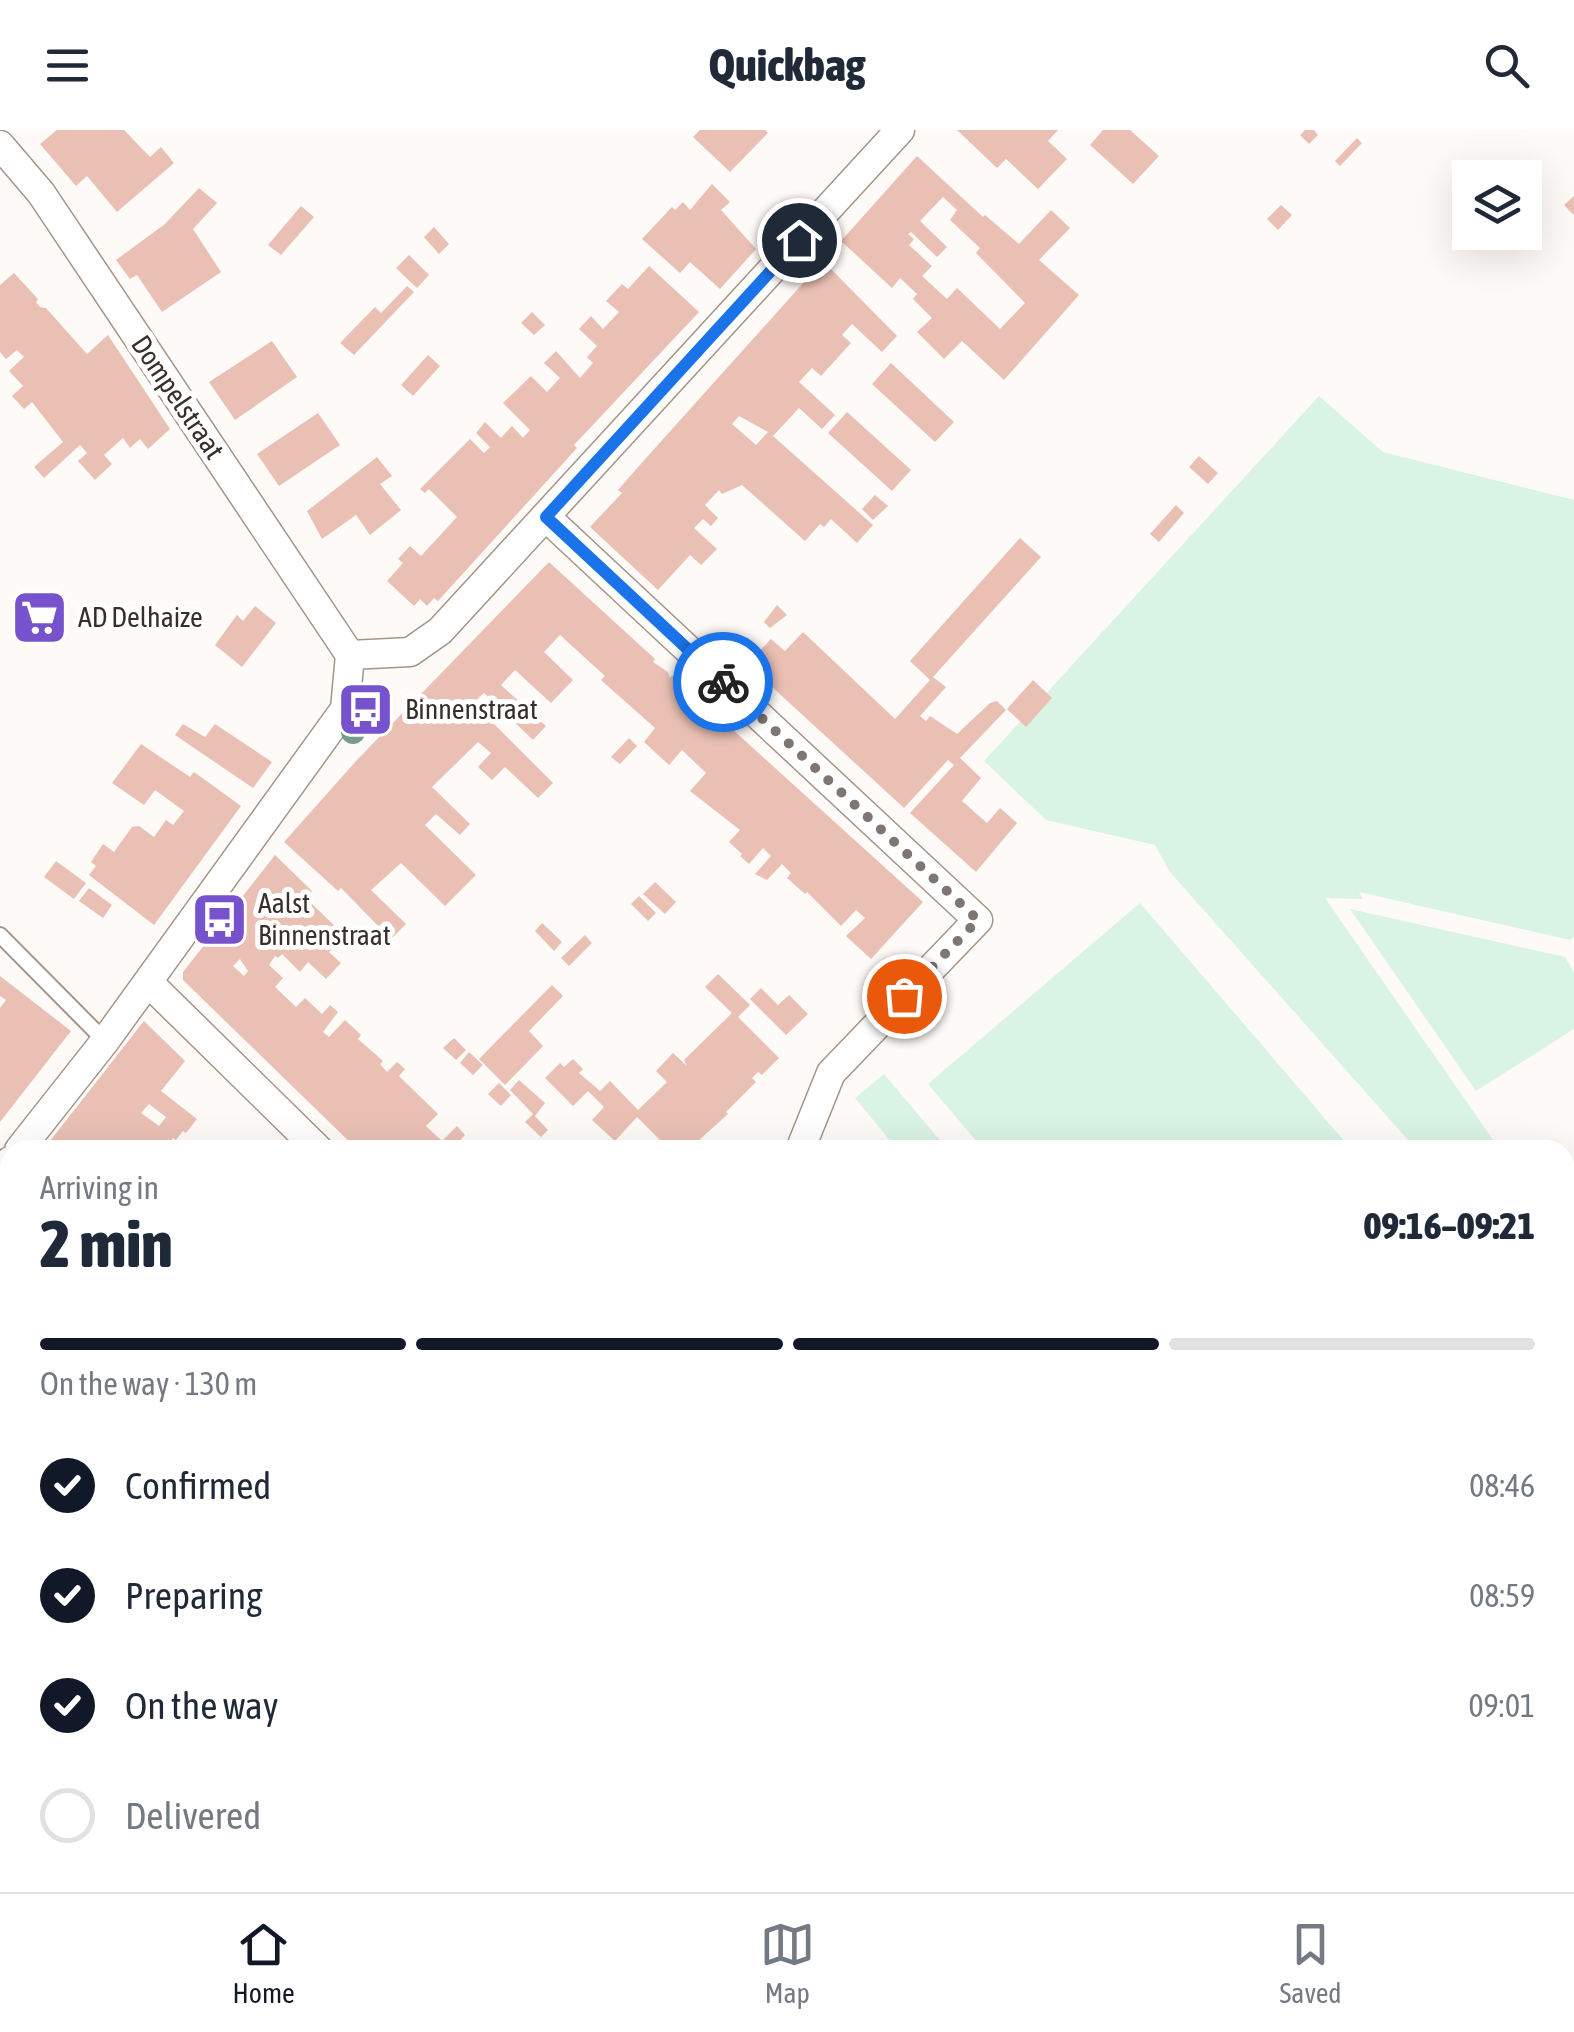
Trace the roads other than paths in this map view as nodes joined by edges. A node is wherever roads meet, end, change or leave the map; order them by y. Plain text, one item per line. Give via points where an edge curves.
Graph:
1 (900, 130) edge
2 (0, 145) edge
3 (546, 517) junction
4 (350, 655) junction
5 (0, 936) edge
6 (148, 982) junction
7 (106, 1042) junction
8 (27, 1140) edge
9 (309, 1140) edge
10 (804, 1140) edge

1 - 3 street
2 - 4 street, Dompelstraat via 41,193
3 - 4 street via 440,631 410,652
3 - 10 street via 978,920 831,1073
4 - 6 street via 344,709
5 - 7 lane
6 - 7 street
6 - 9 street
7 - 8 street

